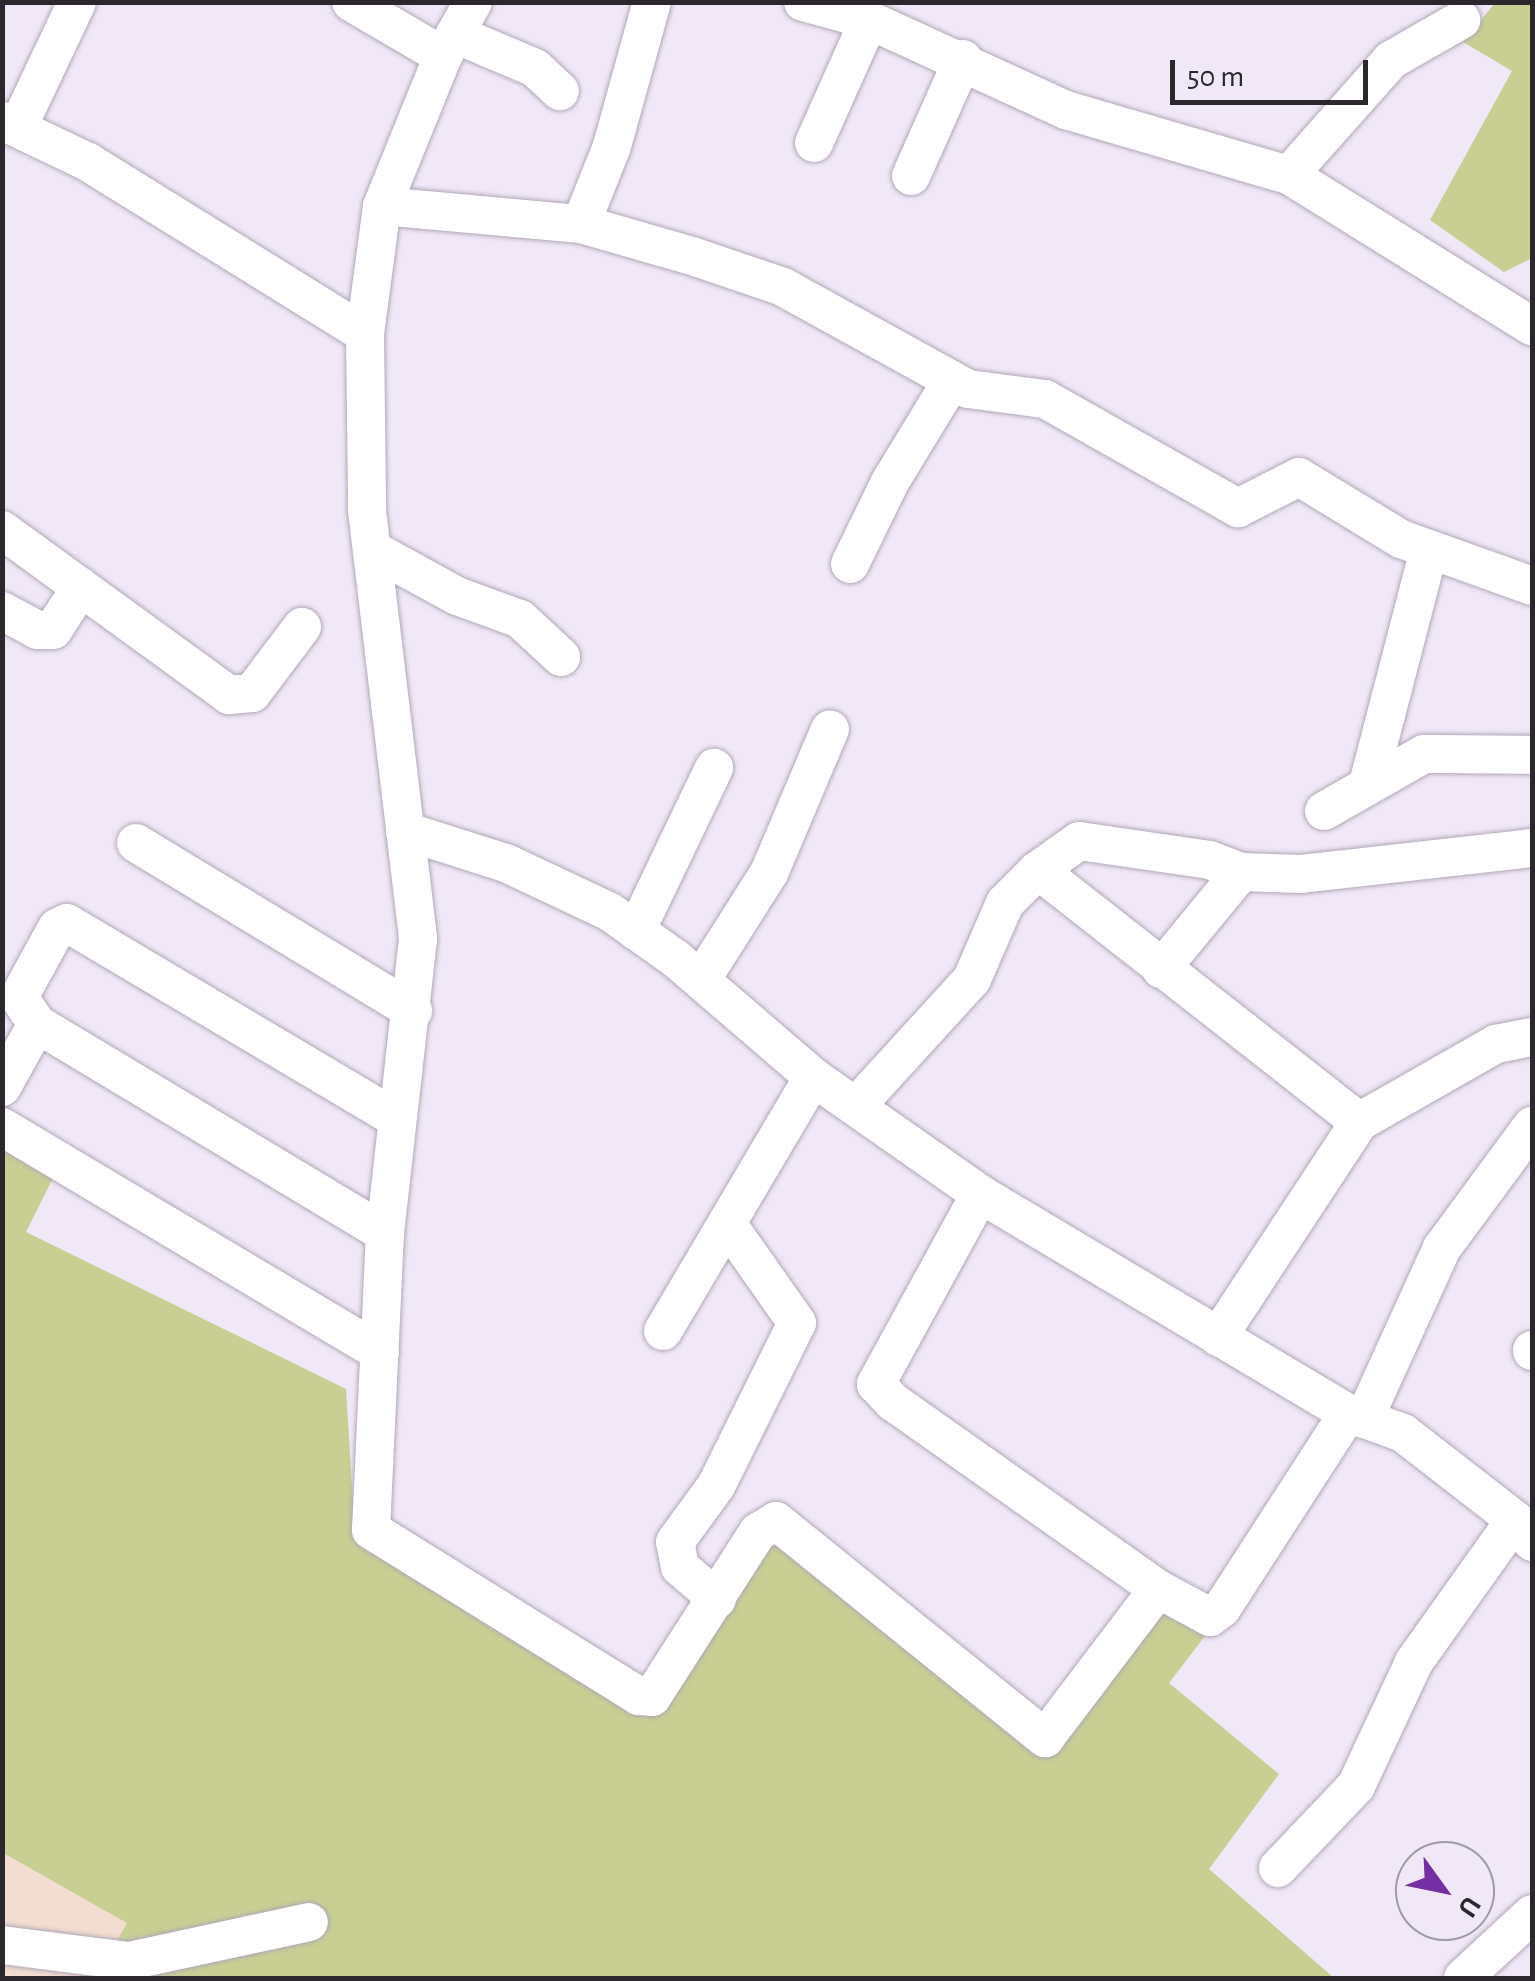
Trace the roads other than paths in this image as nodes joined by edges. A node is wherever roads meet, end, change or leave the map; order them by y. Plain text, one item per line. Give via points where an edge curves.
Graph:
1 (76, 2) edge
2 (351, 2) edge
3 (652, 2) edge
4 (803, 2) edge
5 (869, 20) junction
6 (1461, 20) dead end
7 (457, 31) edge
8 (963, 59) junction
9 (560, 91) dead end
10 (10, 124) edge
11 (814, 142) dead end
12 (1289, 175) junction
13 (911, 176) dead end
14 (382, 206) junction
15 (581, 224) junction
16 (1525, 308) edge
17 (365, 334) junction
18 (952, 380) junction
19 (2, 530) edge
20 (373, 550) junction
21 (1429, 550) junction
22 (850, 564) dead end
23 (1532, 586) edge
24 (81, 587) junction
25 (2, 611) edge
26 (302, 627) dead end
27 (561, 657) dead end
28 (830, 729) dead end
29 (1532, 755) edge
30 (714, 768) dead end
31 (1368, 784) junction
32 (1324, 811) dead end
33 (405, 831) junction
34 (136, 843) dead end
35 (1532, 848) edge
36 (1038, 870) junction
37 (1241, 872) junction
38 (636, 931) junction
39 (1161, 969) junction
40 (701, 980) junction
41 (413, 1011) junction
42 (37, 1024) junction
43 (1532, 1036) edge
44 (814, 1077) junction
45 (2, 1087) edge
46 (858, 1104) junction
47 (396, 1118) junction
48 (1359, 1122) junction
49 (2, 1126) edge
50 (1531, 1132) edge
51 (980, 1194) junction
52 (728, 1225) junction
53 (385, 1233) junction
54 (663, 1330) dead end
55 (1218, 1336) junction
56 (380, 1352) junction
57 (1356, 1416) junction
58 (1524, 1532) edge
59 (1158, 1589) junction
60 (717, 1599) junction
61 (1278, 1868) dead end
62 (1532, 1914) edge
63 (310, 1922) dead end
64 (2, 1945) edge
65 (1463, 1978) edge

1 - 10 street
2 - 7 street
3 - 15 street via 600,141
4 - 5 street
5 - 8 street
5 - 11 street
6 - 12 street via 1391,60
7 - 9 street via 536,68
7 - 14 street
8 - 12 street via 1066,110
8 - 13 street
10 - 17 street via 88,162
12 - 16 street
14 - 15 street
14 - 17 street
15 - 18 street via 782,287
17 - 20 street via 361,418
18 - 21 street via 988,394 1045,399 1238,508 1300,477 1375,526
18 - 22 street
19 - 24 street
20 - 27 street via 457,596 520,620
20 - 33 street
21 - 23 street
21 - 31 street
24 - 25 street via 53,630 36,630
24 - 26 street via 242,698
28 - 40 street via 768,872
29 - 31 street via 1424,754
30 - 38 street
31 - 32 street
33 - 38 street via 506,863
33 - 41 street via 418,939
34 - 41 street
35 - 37 street via 1301,874
36 - 37 street via 1079,841 1210,860
36 - 39 street
36 - 46 street via 1005,903 972,978
37 - 39 street
38 - 40 street
39 - 48 street
40 - 44 street
41 - 47 street
42 - 45 street
42 - 47 street via 19,997 57,928 80,927
42 - 53 street
43 - 48 street via 1496,1044
44 - 46 street
44 - 52 street
46 - 51 street
47 - 53 street
48 - 55 street
49 - 56 street
50 - 57 street via 1442,1248
51 - 55 street
51 - 59 street via 876,1384 892,1402
52 - 54 street
52 - 60 street via 796,1323 716,1486 675,1542 680,1568
53 - 56 street
55 - 57 street
56 - 60 street via 371,1530 640,1696 661,1690
57 - 58 street via 1425,1447
57 - 59 street via 1222,1608 1210,1617
58 - 61 street via 1414,1662 1356,1786
59 - 60 street via 1045,1738 790,1526 776,1521 758,1532
62 - 65 street
63 - 64 street via 129,1962

